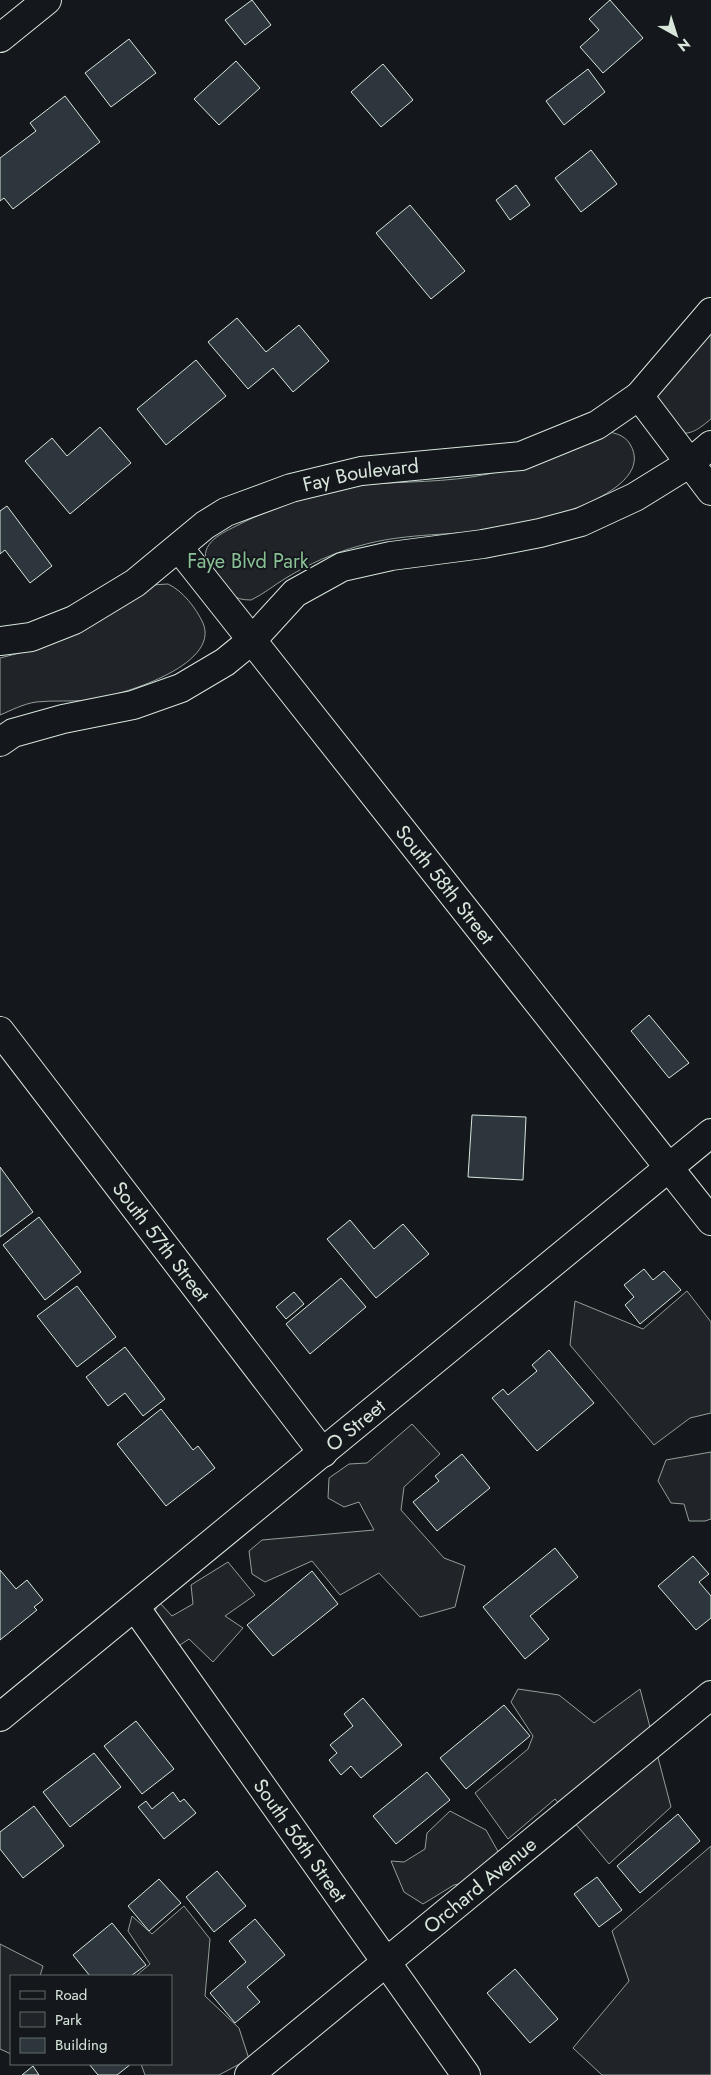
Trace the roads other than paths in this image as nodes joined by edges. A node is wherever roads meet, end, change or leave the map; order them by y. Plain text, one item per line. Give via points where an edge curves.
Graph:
1 (47, 0) edge
2 (0, 38) edge
3 (711, 312) edge
4 (639, 396) junction
5 (711, 445) edge
6 (690, 463) junction
7 (711, 491) edge
8 (179, 548) junction
9 (252, 640) junction
10 (0, 641) edge
11 (0, 742) edge
12 (0, 1031) edge
13 (711, 1133) edge
14 (668, 1168) junction
15 (711, 1221) edge
16 (323, 1453) junction
17 (136, 1607) junction
18 (711, 1694) edge
19 (0, 1717) edge
20 (386, 1962) junction
21 (249, 2075) edge
22 (466, 2075) edge

1 - 2 street
3 - 4 street, Fay Boulevard
4 - 6 street
4 - 8 street, Fay Boulevard via 597,425 521,456 361,470 291,488 226,512
5 - 6 street
6 - 7 street
6 - 9 street via 635,497 581,522 502,541 391,556 342,568 295,592
8 - 9 street, South 58th Street
8 - 10 street, Fay Boulevard via 135,583 74,620 30,637
9 - 11 street via 225,662 181,688 133,705 13,733
9 - 14 street, South 58th Street
12 - 16 street, South 57th Street
13 - 14 street, O Street
14 - 15 street, South 58th Street
14 - 16 street, O Street
16 - 17 street, O Street
17 - 19 street, O Street
17 - 20 street, South 56th Street
18 - 20 street, Orchard Avenue
20 - 21 street, Orchard Avenue
20 - 22 street, South 56th Street

